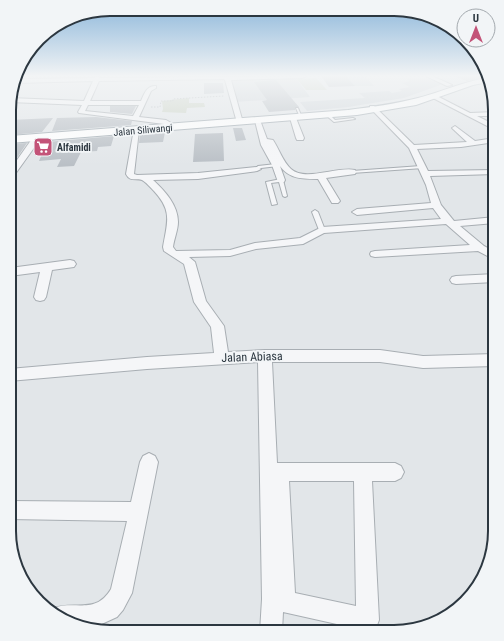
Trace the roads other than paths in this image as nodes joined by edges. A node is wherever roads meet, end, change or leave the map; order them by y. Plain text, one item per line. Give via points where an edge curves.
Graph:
1 (84, 106) edge
2 (142, 106) edge
3 (235, 106) edge
4 (383, 106) edge
5 (392, 106) edge
6 (453, 106) edge
7 (374, 108) junction
8 (297, 114) junction
9 (470, 114) junction
10 (488, 114) edge
11 (328, 115) junction
12 (136, 117) junction
13 (239, 118) junction
14 (353, 119) dead end
15 (258, 121) junction
16 (170, 124) junction
17 (488, 124) edge
18 (455, 128) dead end
19 (136, 130) junction
20 (16, 137) edge
21 (37, 138) junction
22 (300, 138) dead end
23 (16, 140) edge
24 (264, 141) junction
25 (488, 141) edge
26 (473, 143) junction
27 (412, 147) junction
28 (276, 165) junction
29 (16, 166) edge
30 (257, 169) joint
31 (423, 170) junction
32 (352, 172) joint
33 (488, 172) edge
34 (320, 175) junction
35 (145, 178) junction
36 (281, 180) junction
37 (285, 196) dead end
38 (335, 202) dead end
39 (274, 204) dead end
40 (436, 205) junction
41 (315, 212) dead end
42 (357, 212) dead end
43 (488, 220) edge
44 (450, 222) junction
45 (322, 230) junction
46 (480, 248) junction
47 (488, 253) edge
48 (174, 254) junction
49 (375, 254) dead end
50 (70, 264) dead end
51 (48, 267) junction
52 (16, 271) edge
53 (488, 278) edge
54 (456, 280) dead end
55 (40, 297) dead end
56 (265, 356) junction
57 (222, 358) junction
58 (488, 360) edge
59 (16, 374) edge
60 (149, 462) dead end
61 (395, 472) dead end
62 (275, 477) junction
63 (363, 482) dead end
64 (16, 510) edge
65 (138, 512) junction
66 (278, 600) junction
67 (71, 616) edge
68 (273, 625) edge
69 (365, 625) edge
70 (368, 625) edge

1 - 12 street via 81,112
2 - 12 street
3 - 13 street
4 - 7 main road, Jalan Siliwangi
5 - 7 main road, Jalan Siliwangi
6 - 9 street
7 - 8 main road, Jalan Siliwangi
7 - 11 main road, Jalan Siliwangi
7 - 27 street
8 - 11 main road, Jalan Siliwangi
8 - 13 main road, Jalan Siliwangi
8 - 15 main road, Jalan Siliwangi
8 - 22 street
9 - 10 street
9 - 17 street
11 - 14 lane via 334,121
12 - 16 street
13 - 16 main road, Jalan Siliwangi
15 - 19 main road, Jalan Siliwangi
15 - 24 street
16 - 20 main road, Jalan Siliwangi
18 - 26 street
19 - 21 main road, Jalan Siliwangi
19 - 35 street via 130,174 136,178
21 - 23 main road, Jalan Siliwangi
21 - 29 street
24 - 28 street
24 - 34 street via 270,142 292,174 299,177
25 - 26 street
26 - 27 street
27 - 31 street
28 - 30 lane
28 - 36 street
30 - 35 street via 198,176
31 - 32 lane
31 - 33 street
31 - 40 street
32 - 34 street
34 - 38 street
35 - 48 street via 163,194 171,210 173,224 168,247
36 - 37 lane
36 - 39 lane via 268,182
40 - 42 street
40 - 44 street
41 - 45 lane
43 - 44 street
44 - 45 street
44 - 46 street
45 - 48 street via 303,241 255,246 230,253
46 - 47 street
46 - 49 street
48 - 57 street via 188,262 200,302 217,326
50 - 51 street
51 - 52 street
51 - 55 street
53 - 54 street
56 - 57 street, Jalan Abiasa
56 - 58 street, Jalan Abiasa via 380,356 423,362
56 - 62 street
57 - 59 street, Jalan Abiasa
60 - 65 street
61 - 62 street
62 - 66 street
63 - 70 street
64 - 65 street
65 - 67 street via 121,593 116,602 110,610 101,615
66 - 68 street
66 - 69 street

